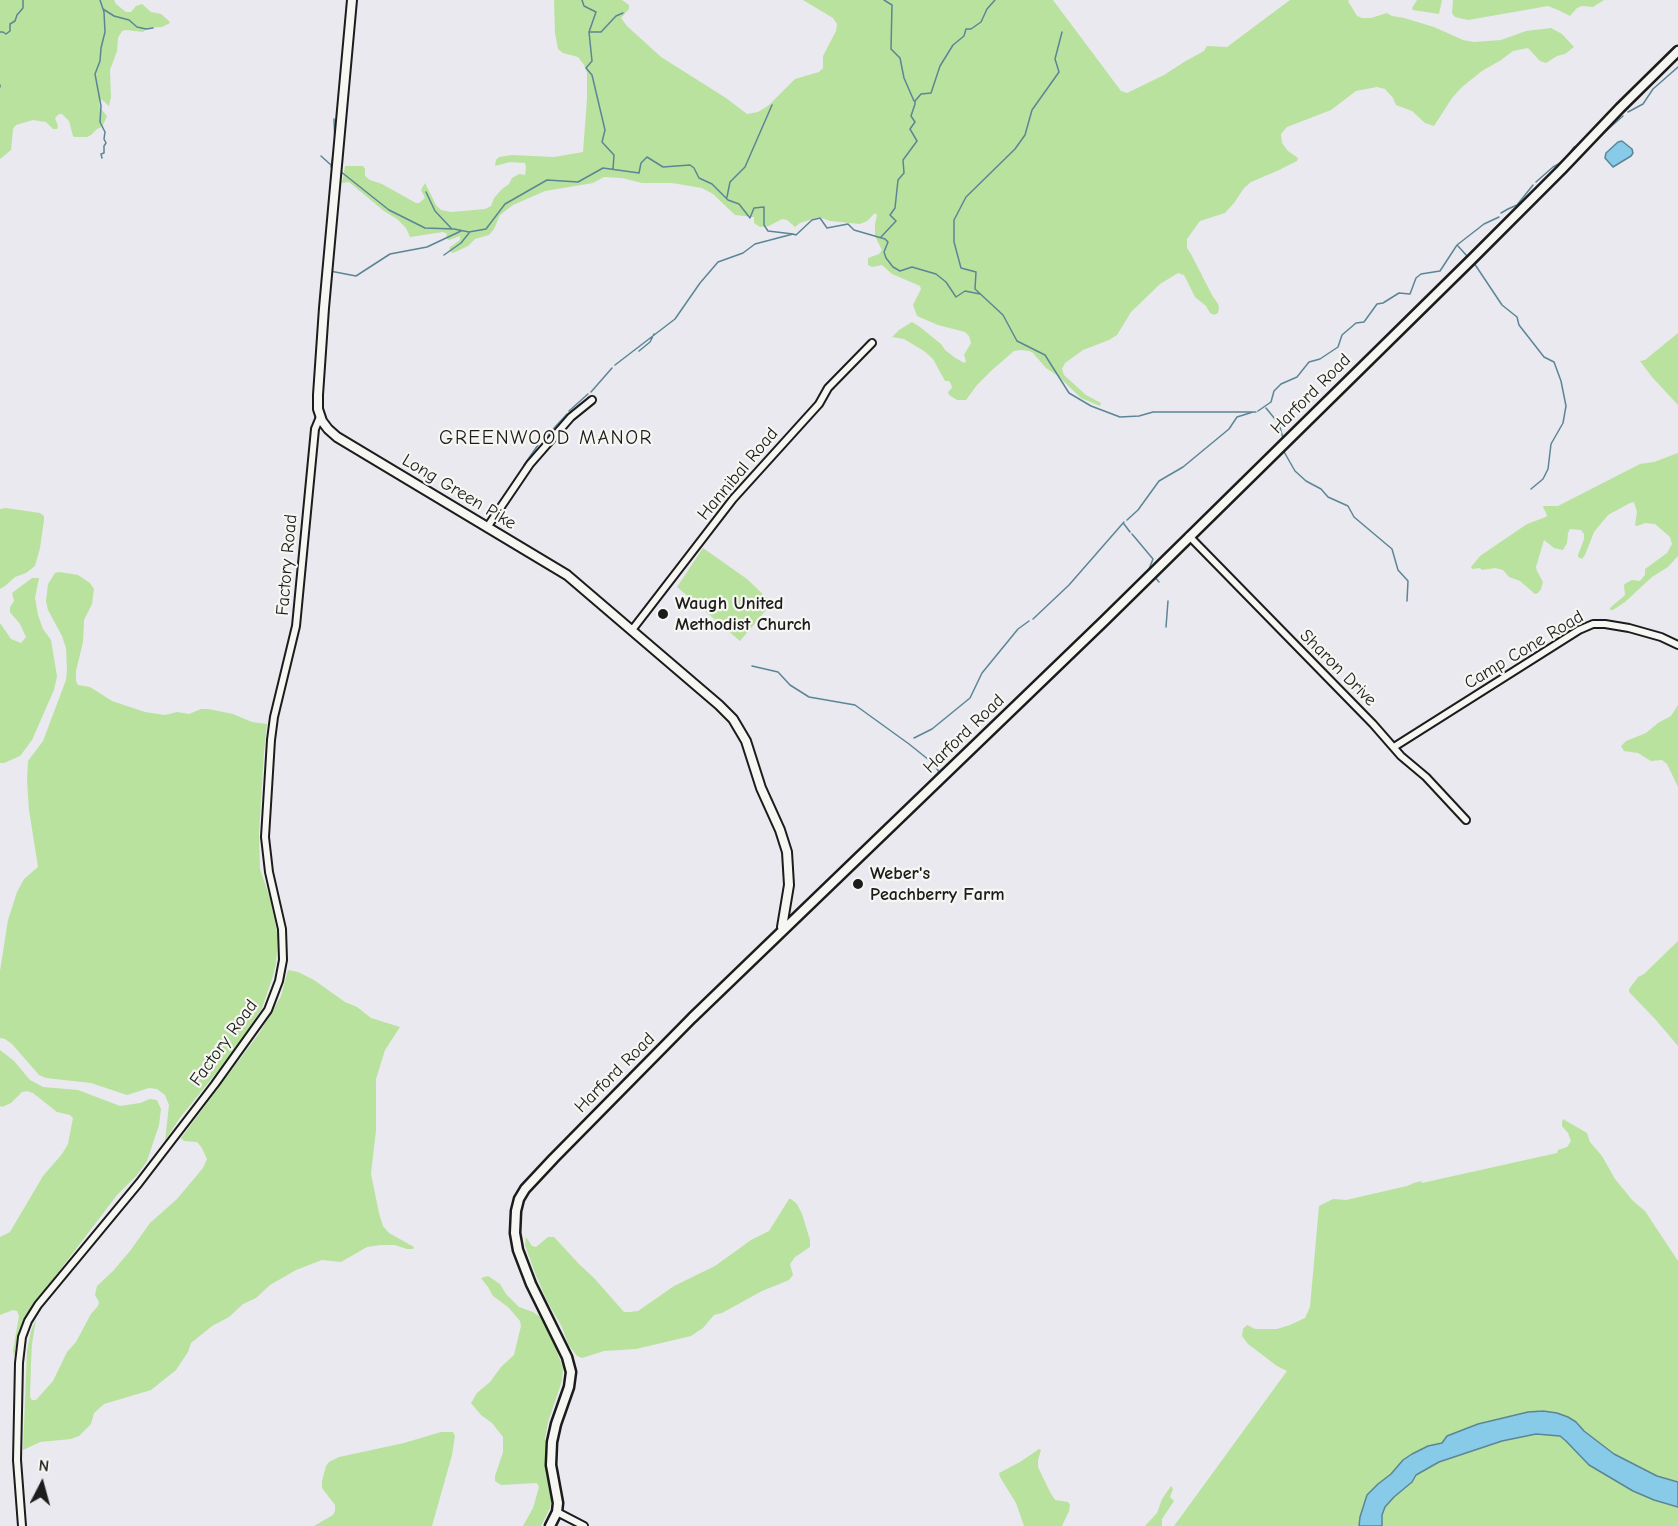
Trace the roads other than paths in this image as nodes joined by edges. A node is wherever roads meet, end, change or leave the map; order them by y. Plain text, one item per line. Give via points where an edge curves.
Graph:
1 (352, 0) edge
2 (1678, 51) edge
3 (872, 343) dead end
4 (592, 400) dead end
5 (320, 417) junction
6 (488, 526) junction
7 (1189, 536) junction
8 (632, 630) junction
9 (1678, 645) edge
10 (1394, 747) junction
11 (1466, 820) dead end
12 (783, 929) junction
13 (556, 1512) junction
14 (22, 1526) edge
15 (550, 1526) edge
16 (584, 1526) edge

1 - 5 street via 324,309
2 - 7 main road, Harford Road
3 - 8 street, Hannibal Road via 733,499
4 - 6 street via 571,417 530,464
5 - 6 street, Long Green Pike via 337,437
5 - 14 street, Factory Road via 315,429 296,626 271,740 265,837 283,939 279,981 268,1010 215,1084 28,1321 19,1363 17,1460
6 - 8 street, Long Green Pike via 561,570
7 - 10 street, Sharon Drive
7 - 12 main road, Harford Road
8 - 12 street, Long Green Pike via 725,711 744,735 787,852 789,879
9 - 10 street, Camp Cone Road via 1629,628 1593,624
10 - 11 street, Sharon Drive
12 - 13 main road, Harford Road via 550,1162 519,1199 515,1228 519,1255 571,1369 570,1387 551,1446 558,1495
13 - 15 main road, Harford Road
13 - 16 street

